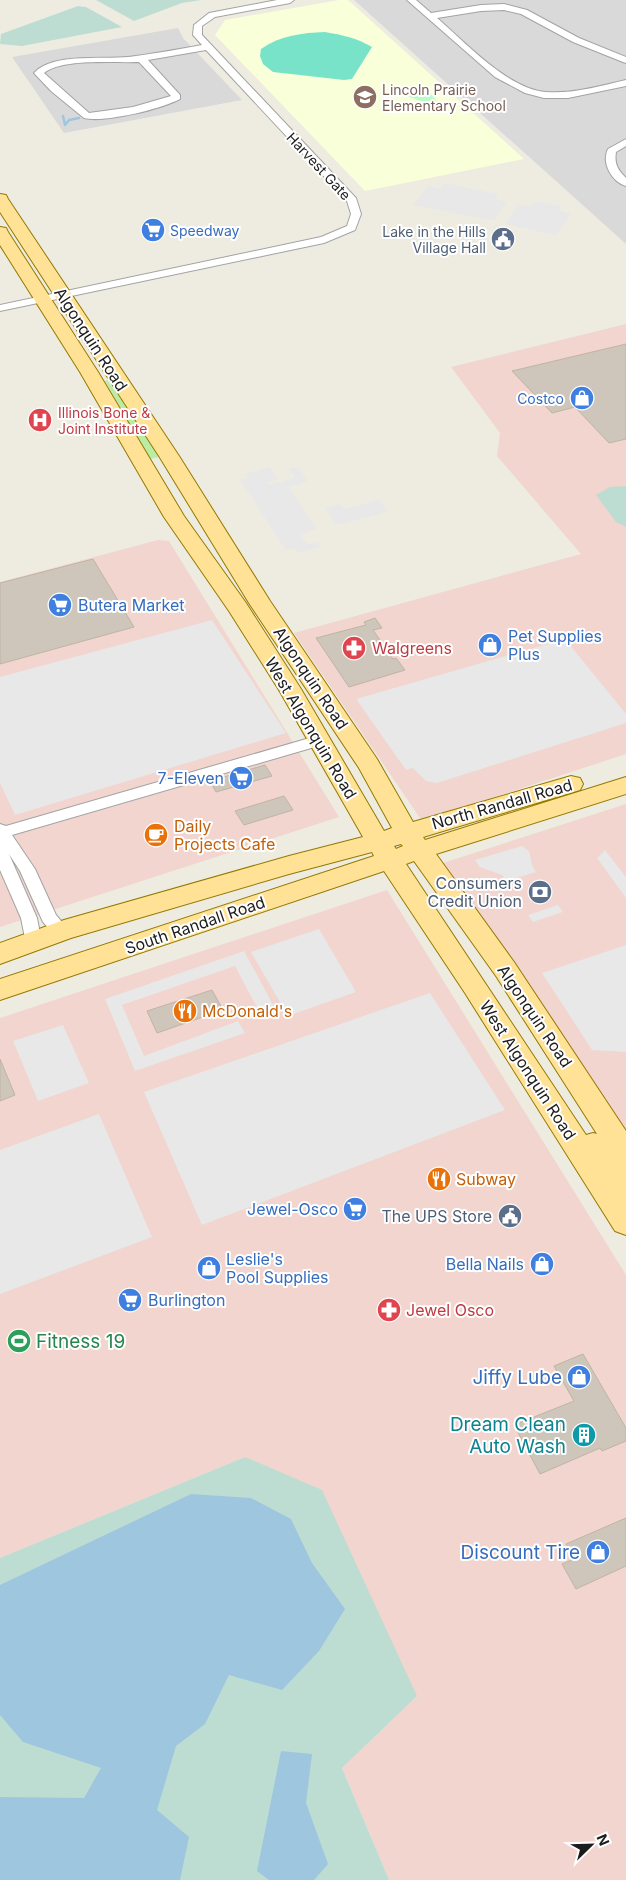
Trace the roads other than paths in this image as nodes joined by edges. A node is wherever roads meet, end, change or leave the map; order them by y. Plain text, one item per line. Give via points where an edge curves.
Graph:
1 (290, 0) edge
2 (411, 0) edge
3 (430, 16) junction
4 (208, 47) junction
5 (141, 58) junction
6 (626, 60) edge
7 (626, 83) edge
8 (626, 142) edge
9 (626, 183) edge
10 (0, 199) edge
11 (0, 232) edge
12 (53, 298) junction
13 (0, 308) edge
14 (320, 740) junction
15 (626, 767) edge
16 (626, 785) edge
17 (0, 832) edge
18 (414, 842) junction
19 (384, 851) junction
20 (64, 930) junction
21 (28, 945) junction
22 (0, 954) edge
23 (474, 986) junction
24 (0, 990) edge
25 (586, 1092) junction
26 (550, 1102) junction
27 (626, 1155) edge
28 (626, 1185) edge
29 (626, 1222) edge

1 - 4 street, Harvest Gate via 212,16 198,25 197,35
2 - 3 street
3 - 6 street via 504,7 524,12 576,40
3 - 7 street via 498,75 533,93 567,94
4 - 5 street
4 - 12 street, Harvest Gate via 352,200 357,215 351,228 324,240
5 - 5 street via 66,63 45,67 39,73 87,116 162,104 177,97
8 - 9 street via 611,151 609,159 612,170
10 - 12 main road, Algonquin Road
11 - 12 main road, West Algonquin Road
12 - 13 street, Harvest Gate
12 - 14 main road, West Algonquin Road via 89,372 174,517 238,608
12 - 18 main road, Algonquin Road via 169,456 260,603 369,765
14 - 17 street
14 - 19 main road, West Algonquin Road
15 - 18 main road, North Randall Road
16 - 18 main road, North Randall Road
17 - 20 street via 28,869 49,918
17 - 21 street via 1,854 29,918 33,939
18 - 19 main road, North Randall Road
18 - 25 main road, Algonquin Road via 505,969
19 - 20 main road, South Randall Road via 289,865
19 - 23 main road, West Algonquin Road
19 - 24 main road, South Randall Road
20 - 21 main road, South Randall Road
21 - 22 main road, South Randall Road
23 - 25 main road via 556,1085 570,1092
23 - 26 main road, West Algonquin Road
25 - 27 main road, Algonquin Road
26 - 28 main road via 580,1129
26 - 29 main road, West Algonquin Road

